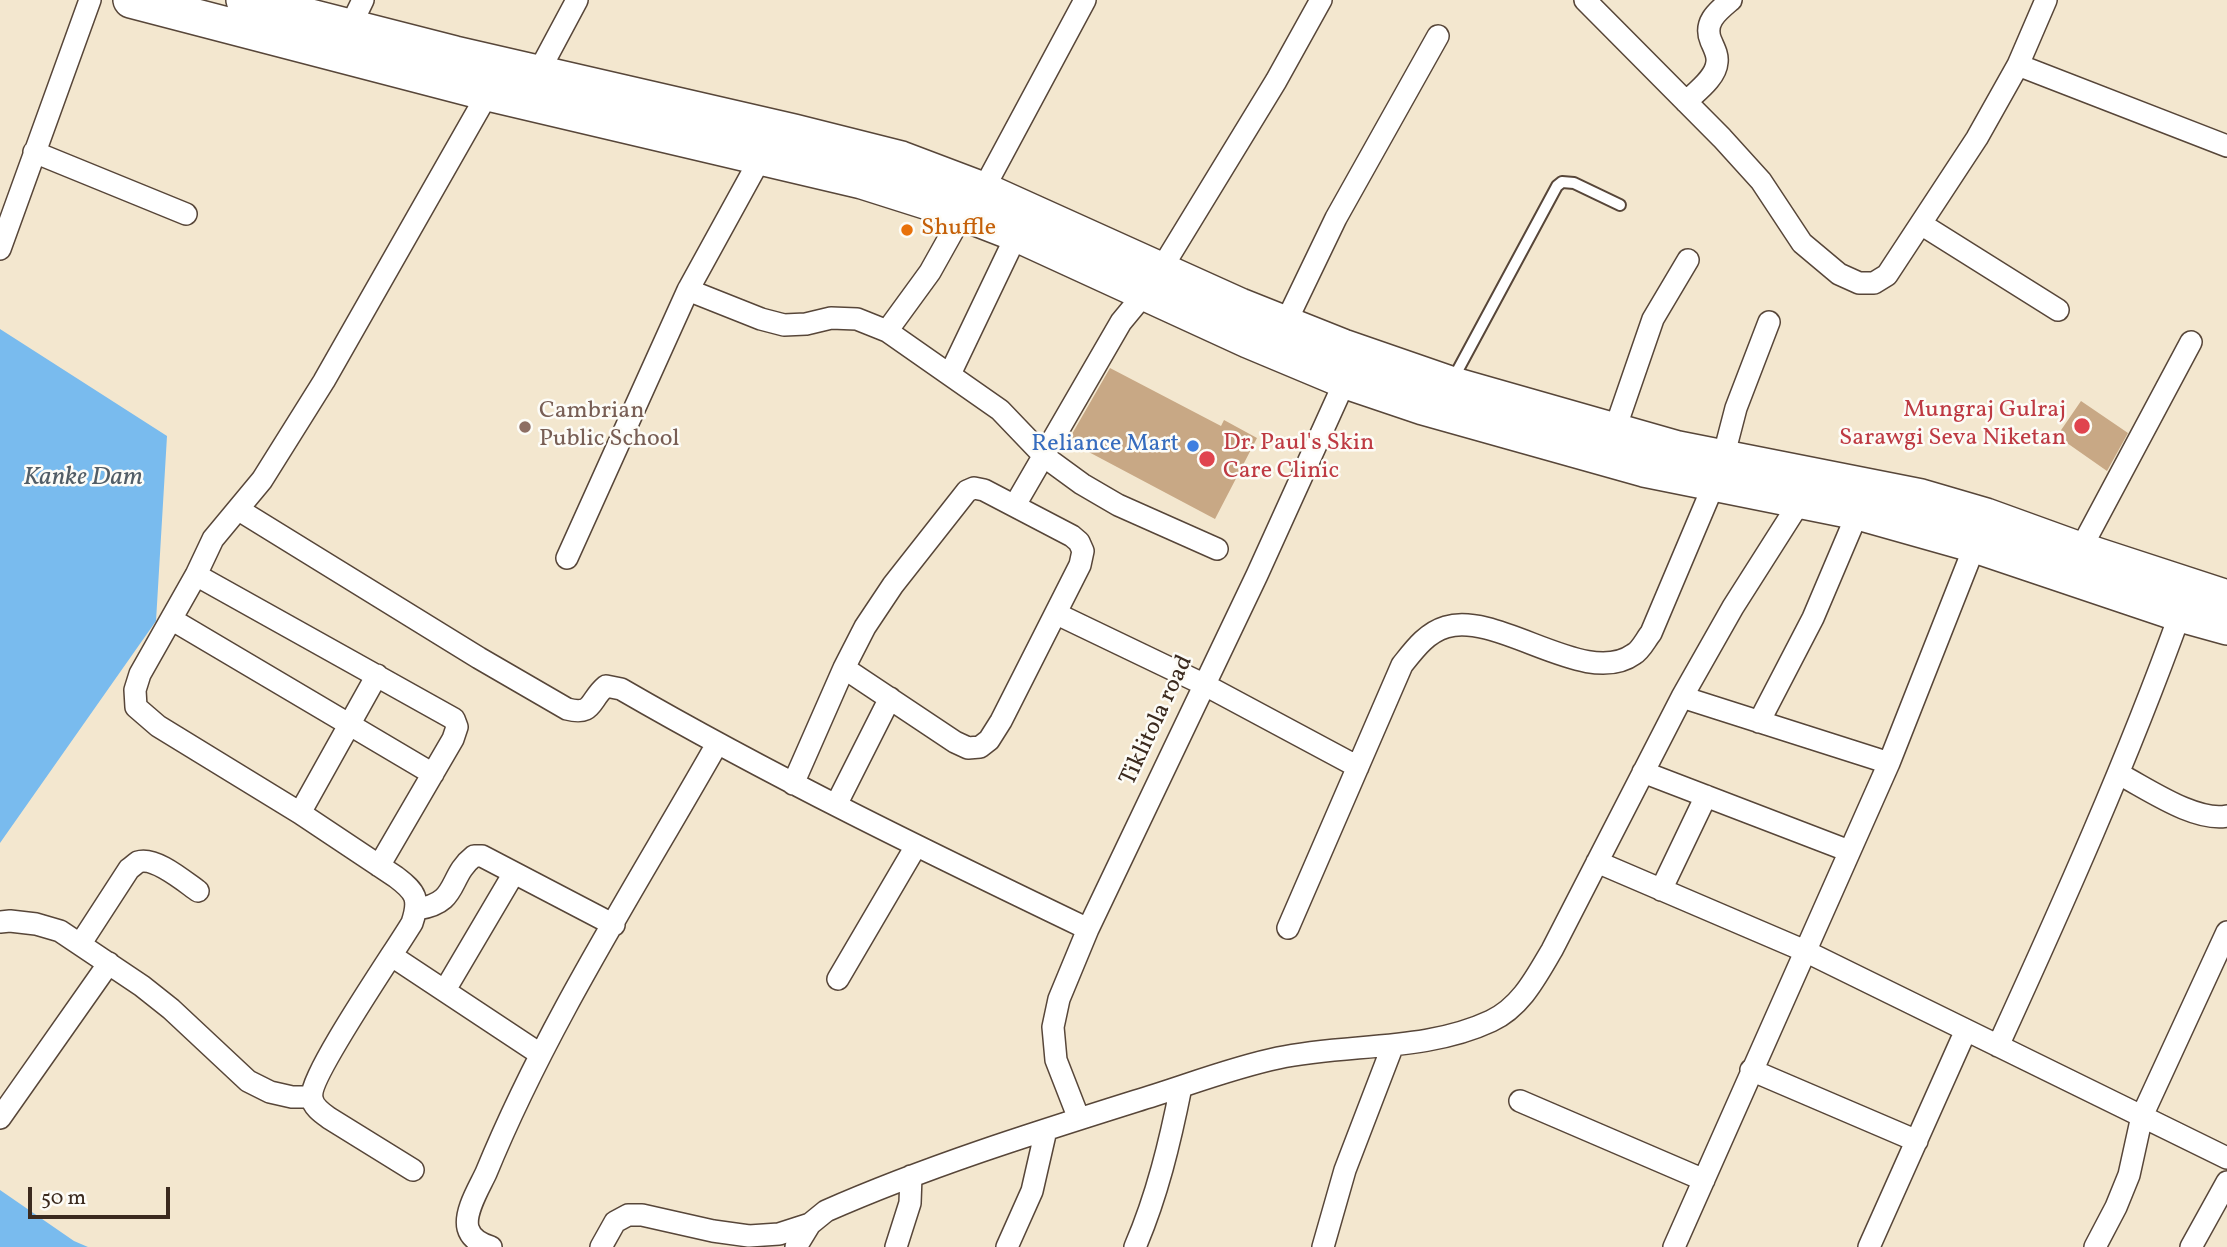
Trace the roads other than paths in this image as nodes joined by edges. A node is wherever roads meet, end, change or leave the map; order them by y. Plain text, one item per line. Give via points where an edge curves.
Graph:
1 (90, 0) edge
2 (131, 0) edge
3 (244, 0) edge
4 (577, 0) edge
5 (1085, 0) edge
6 (1321, 0) edge
7 (1585, 0) edge
8 (1731, 0) edge
9 (2046, 0) edge
10 (304, 7) edge
11 (356, 13) edge
12 (1438, 36) dead end
13 (2018, 65) junction
14 (538, 73) junction
15 (488, 93) junction
16 (1686, 102) junction
17 (2227, 146) edge
18 (34, 152) junction
19 (760, 159) junction
20 (973, 201) junction
21 (1620, 205) dead end
22 (186, 214) dead end
23 (1921, 224) junction
24 (1017, 234) junction
25 (0, 249) edge
26 (1688, 260) dead end
27 (1153, 282) junction
28 (688, 290) junction
29 (2058, 310) dead end
30 (1769, 322) dead end
31 (1285, 324) junction
32 (887, 331) junction
33 (2191, 342) dead end
34 (1351, 366) junction
35 (950, 374) junction
36 (1450, 384) junction
37 (1614, 432) junction
38 (1045, 457) junction
39 (1718, 471) junction
40 (1801, 500) junction
41 (1015, 505) junction
42 (239, 510) junction
43 (1858, 512) junction
44 (1981, 530) junction
45 (1217, 549) dead end
46 (2080, 550) junction
47 (567, 558) dead end
48 (196, 575) junction
49 (2227, 598) edge
50 (1057, 614) junction
51 (2180, 614) junction
52 (171, 619) junction
53 (2227, 627) edge
54 (844, 668) junction
55 (377, 675) junction
56 (1205, 685) junction
57 (1682, 697) junction
58 (890, 698) junction
59 (1759, 722) junction
60 (350, 724) junction
61 (717, 744) junction
62 (1889, 763) junction
63 (1358, 766) junction
64 (1643, 772) junction
65 (433, 774) junction
66 (2119, 774) junction
67 (793, 784) junction
68 (1706, 796) junction
69 (835, 805) junction
70 (300, 813) junction
71 (2227, 816) edge
72 (915, 846) junction
73 (1849, 851) junction
74 (1597, 862) junction
75 (379, 866) junction
76 (513, 873) junction
77 (1661, 890) junction
78 (198, 891) dead end
79 (417, 909) junction
80 (0, 922) edge
81 (614, 925) junction
82 (1288, 928) dead end
83 (1088, 929) junction
84 (2227, 932) edge
85 (81, 943) junction
86 (1805, 951) junction
87 (392, 956) junction
88 (109, 963) junction
89 (838, 979) dead end
90 (444, 990) junction
91 (1966, 1030) junction
92 (1393, 1045) junction
93 (1998, 1046) junction
94 (540, 1054) junction
95 (1751, 1070) junction
96 (1181, 1087) junction
97 (312, 1097) junction
98 (1520, 1101) dead end
99 (2142, 1116) junction
100 (0, 1118) edge
101 (1079, 1119) junction
102 (1046, 1130) junction
103 (1917, 1141) junction
104 (2227, 1158) edge
105 (414, 1170) dead end
106 (911, 1176) junction
107 (1704, 1180) junction
108 (2227, 1182) edge
109 (810, 1224) junction
110 (491, 1247) edge
111 (601, 1247) edge
112 (796, 1247) edge
113 (895, 1247) edge
114 (1007, 1247) edge
115 (1135, 1247) edge
116 (1323, 1247) edge
117 (1674, 1247) edge
118 (1869, 1247) edge
119 (2095, 1247) edge
120 (2191, 1247) edge

1 - 18 street
2 - 15 main road
3 - 10 main road
4 - 14 street
5 - 20 street
6 - 27 street
7 - 16 street
8 - 16 street via 1709,23 1707,33 1716,51 1714,72
9 - 13 street
10 - 11 main road
11 - 14 main road
12 - 31 street via 1348,196
13 - 17 street
13 - 23 street via 1978,138
14 - 20 main road via 901,159
15 - 19 main road
15 - 42 street via 324,381
16 - 23 street via 1761,181 1802,243 1839,274 1859,283 1874,283 1887,275
18 - 22 street
18 - 25 street
19 - 20 main road
19 - 28 street
20 - 24 main road
20 - 27 main road
20 - 32 street
21 - 36 lane via 1568,181 1557,186
23 - 29 street
24 - 27 main road
24 - 35 street
26 - 37 street via 1653,319
27 - 31 main road
27 - 34 main road via 1236,335
27 - 38 street via 1121,322
28 - 32 street via 784,325 856,319
28 - 47 street
30 - 39 street
31 - 34 main road
32 - 35 street
33 - 46 street
34 - 36 main road
34 - 39 main road via 1423,407 1534,439 1644,469
34 - 56 street, Tiklitola road
35 - 38 street via 1000,410
36 - 37 main road
37 - 39 main road
38 - 41 street
38 - 45 street via 1118,505
39 - 40 main road
39 - 44 main road via 1888,489
39 - 63 street via 1651,633 1635,654 1614,662 1587,662 1475,625 1447,626 1424,638 1402,665
40 - 43 main road
40 - 57 street
41 - 50 street via 1072,536 1083,551
41 - 54 street via 984,490 967,491 893,585
42 - 48 street via 213,539
42 - 61 street via 567,709 586,710 600,690 613,686
43 - 44 main road
43 - 59 street via 1813,618
44 - 46 main road
44 - 51 main road
44 - 62 street
46 - 49 main road
48 - 52 street
48 - 55 street
50 - 56 street
50 - 58 street via 1001,721 980,747 955,742
51 - 53 main road
51 - 66 street
52 - 60 street
52 - 70 street via 140,674 136,706 158,726
54 - 58 street
54 - 67 street
55 - 60 street
55 - 65 street via 454,719 453,739
56 - 63 street
56 - 83 street, Tiklitola road
57 - 59 street
57 - 64 street
58 - 69 street
59 - 62 street
60 - 65 street
60 - 70 street
61 - 67 street
61 - 81 street
62 - 73 street
63 - 82 street
64 - 68 street
64 - 74 street
65 - 75 street
66 - 71 street via 2198,814
66 - 93 street
67 - 69 street
68 - 73 street
68 - 77 street
69 - 72 street
70 - 75 street
72 - 83 street
72 - 89 street
73 - 86 street
74 - 77 street
74 - 92 street via 1552,950 1516,1004 1493,1020 1464,1031
75 - 79 street via 408,886 416,896
76 - 79 street via 474,856 440,903
76 - 81 street
76 - 90 street
77 - 86 street
78 - 85 street via 159,864 138,862
79 - 87 street
80 - 85 street via 60,930
81 - 94 street
83 - 101 street, Tiklitola road via 1059,999 1053,1027 1056,1060
84 - 99 street
85 - 88 street
86 - 91 street
86 - 95 street
87 - 90 street
87 - 97 street via 332,1049 314,1082
88 - 97 street via 171,1009 248,1081 270,1092
88 - 100 street
90 - 94 street
91 - 93 street
91 - 103 street
92 - 96 street via 1277,1058
92 - 116 street via 1345,1170
93 - 99 street
94 - 110 street via 469,1214 473,1239
95 - 103 street
95 - 107 street
96 - 101 street
96 - 115 street via 1156,1193
97 - 105 street via 317,1109 329,1118
98 - 107 street
99 - 104 street
99 - 119 street via 2129,1175
101 - 102 street
102 - 106 street
102 - 114 street via 1032,1191
103 - 118 street
106 - 109 street via 826,1211
106 - 113 street via 910,1202
107 - 117 street
108 - 120 street
109 - 111 street via 779,1234 749,1236 628,1215 615,1222
109 - 112 street

